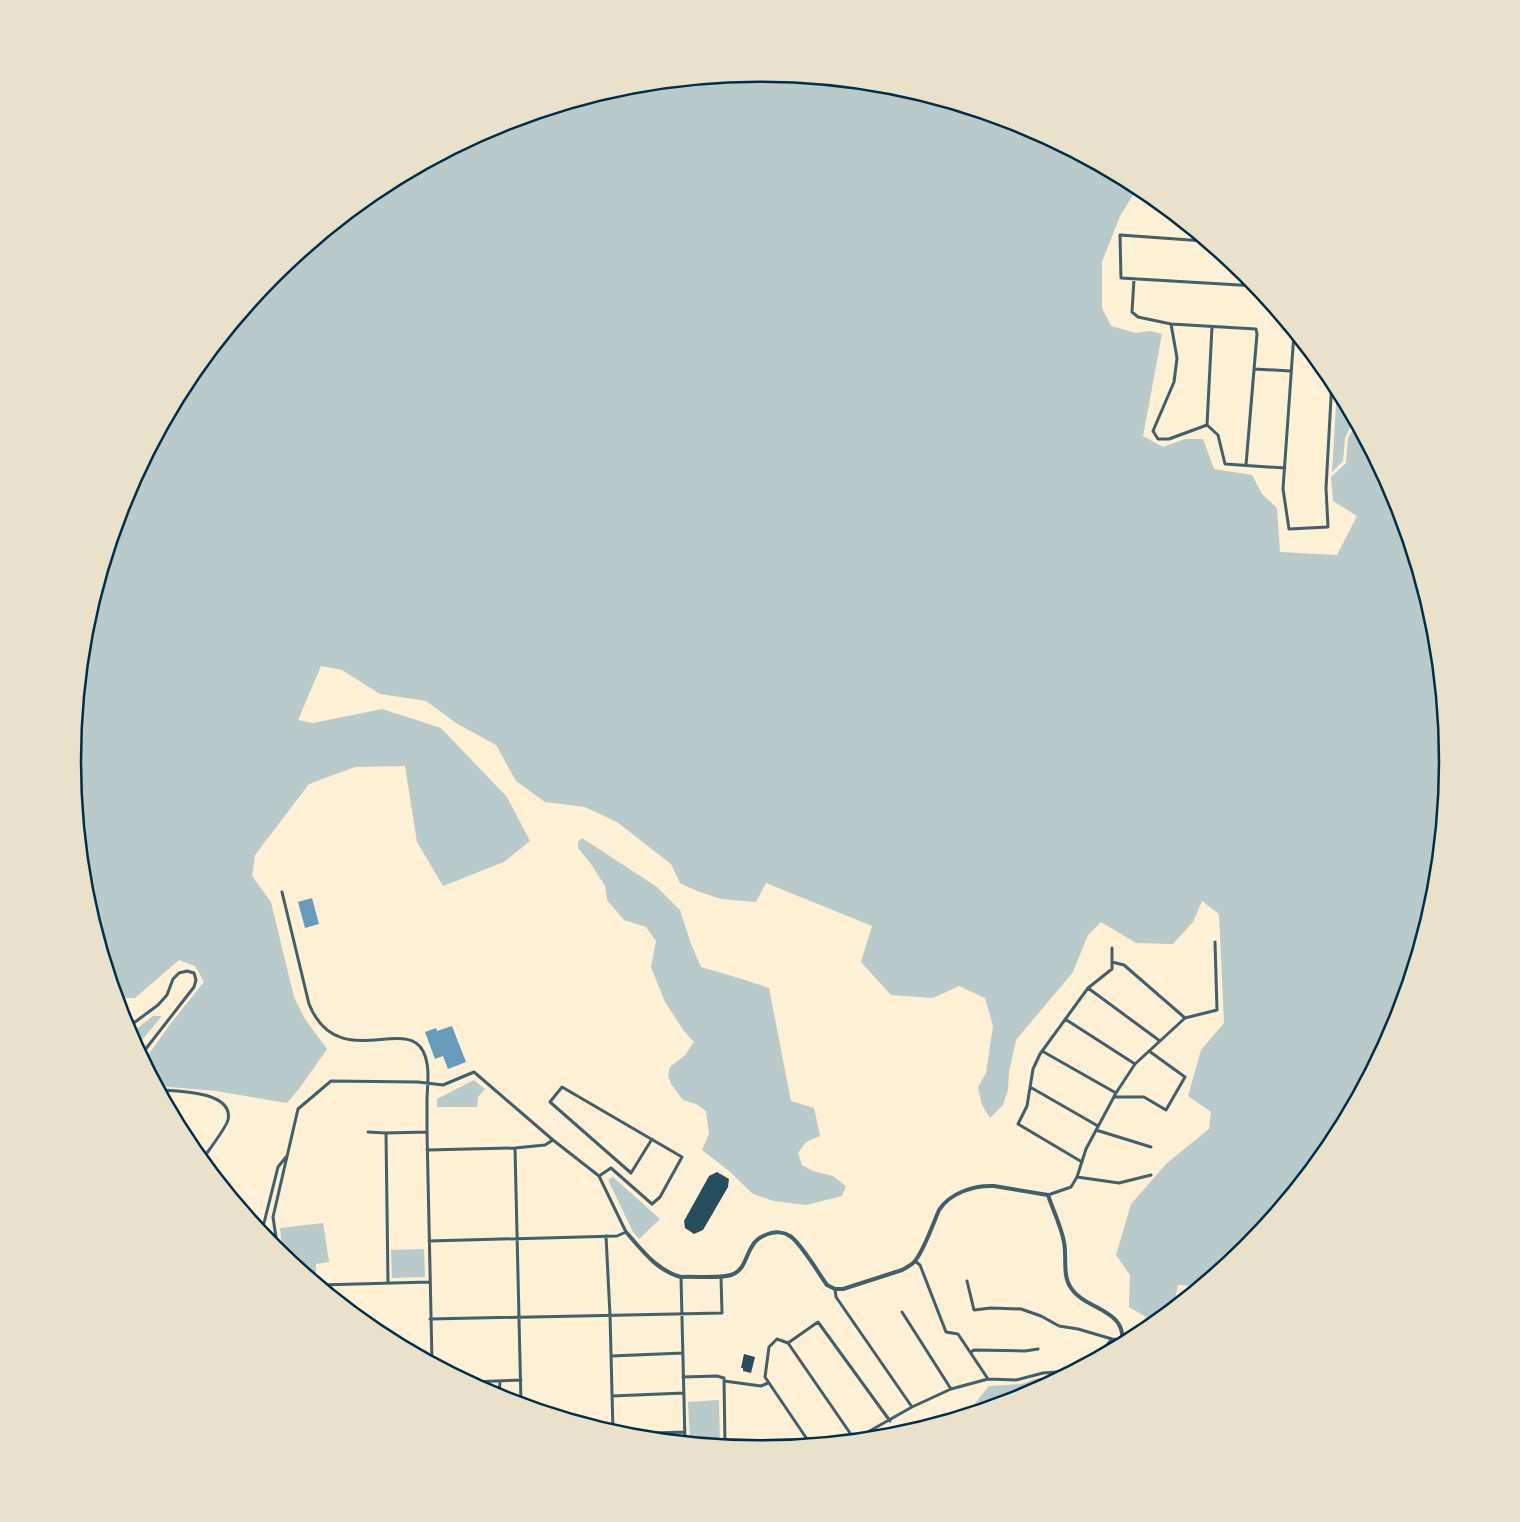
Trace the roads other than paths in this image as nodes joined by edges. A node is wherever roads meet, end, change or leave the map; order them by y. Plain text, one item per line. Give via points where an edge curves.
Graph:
1 (1195, 240) edge
2 (1134, 279) junction
3 (1244, 285) edge
4 (1171, 324) junction
5 (1212, 326) junction
6 (1293, 342) edge
7 (1254, 369) junction
8 (1291, 371) junction
9 (1331, 395) edge
10 (1207, 425) junction
11 (1246, 465) junction
12 (1285, 468) junction
13 (282, 892) dead end
14 (1215, 942) dead end
15 (1112, 948) dead end
16 (1112, 962) junction
17 (1088, 988) junction
18 (1185, 1018) junction
19 (1065, 1019) junction
20 (134, 1023) edge
21 (1160, 1041) junction
22 (146, 1049) edge
23 (1042, 1051) junction
24 (1149, 1051) junction
25 (1135, 1064) junction
26 (429, 1084) junction
27 (1030, 1087) junction
28 (167, 1091) edge
29 (1115, 1095) junction
30 (1098, 1128) junction
31 (368, 1132) dead end
32 (427, 1132) junction
33 (386, 1133) junction
34 (652, 1139) junction
35 (553, 1140) junction
36 (1151, 1147) dead end
37 (515, 1148) junction
38 (427, 1150) junction
39 (207, 1153) edge
40 (288, 1155) junction
41 (1082, 1162) junction
42 (1151, 1175) dead end
43 (599, 1176) junction
44 (1077, 1177) junction
45 (1048, 1195) junction
46 (263, 1223) edge
47 (626, 1232) junction
48 (606, 1236) junction
49 (276, 1237) edge
50 (518, 1239) junction
51 (428, 1241) junction
52 (915, 1261) junction
53 (682, 1276) junction
54 (721, 1276) junction
55 (967, 1281) dead end
56 (430, 1282) junction
57 (388, 1283) junction
58 (329, 1285) edge
59 (835, 1289) junction
60 (902, 1312) dead end
61 (682, 1314) junction
62 (610, 1315) junction
63 (520, 1318) junction
64 (430, 1319) junction
65 (1122, 1334) edge
66 (1112, 1339) joint
67 (788, 1343) junction
68 (1109, 1343) edge
69 (1038, 1349) dead end
70 (971, 1352) junction
71 (683, 1353) junction
72 (431, 1354) edge
73 (611, 1356) junction
74 (1055, 1372) edge
75 (683, 1377) junction
76 (988, 1379) junction
77 (521, 1380) junction
78 (486, 1381) edge
79 (500, 1381) junction
80 (724, 1381) junction
81 (768, 1383) junction
82 (500, 1388) edge
83 (951, 1389) junction
84 (684, 1393) junction
85 (521, 1396) edge
86 (612, 1396) junction
87 (912, 1407) junction
88 (890, 1421) junction
89 (613, 1424) edge
90 (872, 1430) edge
91 (684, 1432) junction
92 (666, 1433) edge
93 (850, 1434) edge
94 (684, 1435) edge
95 (725, 1438) edge
96 (806, 1438) edge

1 - 2 street via 1120,235 1121,278
2 - 3 street
2 - 4 street via 1132,312 1138,317
4 - 5 street
4 - 10 street via 1178,358 1174,382 1153,431 1158,438 1169,439
5 - 7 street via 1256,329
5 - 10 street
6 - 8 street
7 - 8 street
7 - 11 street
8 - 12 street
9 - 12 street via 1326,488 1328,527 1289,529 1283,489
10 - 11 street via 1218,435 1225,464
11 - 12 street
13 - 26 street via 314,1015 340,1039 403,1039 414,1042 426,1061
14 - 18 street via 1217,1010
15 - 16 street
16 - 17 street via 1112,969
16 - 18 street via 1124,965
17 - 19 street
17 - 21 street
18 - 21 street
19 - 23 street
19 - 25 street
20 - 22 street via 158,1005 179,973 187,971 194,974 194,987
21 - 24 street
23 - 27 street via 1033,1069
23 - 29 street
24 - 25 street
24 - 29 street via 1185,1077 1166,1110 1144,1097
25 - 29 street
26 - 32 street
26 - 35 street via 443,1085 474,1072
26 - 40 street via 331,1081 298,1109
27 - 30 street
27 - 41 street via 1027,1106 1018,1124
28 - 39 street via 200,1094 223,1104 228,1121
29 - 30 street
30 - 36 street
30 - 41 street
31 - 33 street
32 - 33 street
32 - 38 street
33 - 57 street
34 - 34 street via 562,1087 550,1102 631,1173
34 - 43 street via 682,1157 660,1197 652,1204 612,1168
35 - 37 street via 545,1145
35 - 43 street
37 - 38 street
37 - 50 street
38 - 51 street
40 - 46 street via 278,1168
40 - 49 street via 273,1217
41 - 44 street
42 - 44 street via 1119,1182
43 - 47 street
44 - 45 street via 1071,1187
45 - 52 street via 986,1186 951,1197 939,1210
45 - 65 street via 1064,1243 1070,1287 1078,1296 1110,1315
47 - 48 street
47 - 53 street via 654,1263
48 - 50 street
48 - 62 street
50 - 51 street
50 - 63 street
51 - 56 street
52 - 59 street via 902,1270
52 - 70 street via 920,1265 946,1332 958,1334
53 - 54 street
53 - 61 street
54 - 59 street via 732,1275 741,1268 758,1238 782,1233 795,1240 827,1286
54 - 61 street via 722,1313
55 - 66 street via 974,1310 1021,1309 1059,1326
56 - 57 street
56 - 64 street
57 - 58 street
59 - 87 street via 836,1297
60 - 83 street
61 - 62 street
61 - 71 street
62 - 63 street
62 - 73 street
63 - 64 street
63 - 77 street
64 - 72 street
66 - 68 street
67 - 81 street via 777,1339 769,1347 765,1377
67 - 88 street via 818,1322
67 - 93 street
69 - 70 street
70 - 76 street
71 - 73 street
71 - 75 street
73 - 86 street
74 - 76 street via 1016,1380
75 - 80 street via 717,1376
75 - 84 street
76 - 83 street
77 - 79 street
77 - 85 street
78 - 79 street
79 - 82 street
80 - 81 street via 761,1386
80 - 95 street
81 - 96 street
83 - 87 street
84 - 86 street
84 - 91 street
86 - 89 street
87 - 88 street
88 - 90 street
91 - 92 street
91 - 94 street

